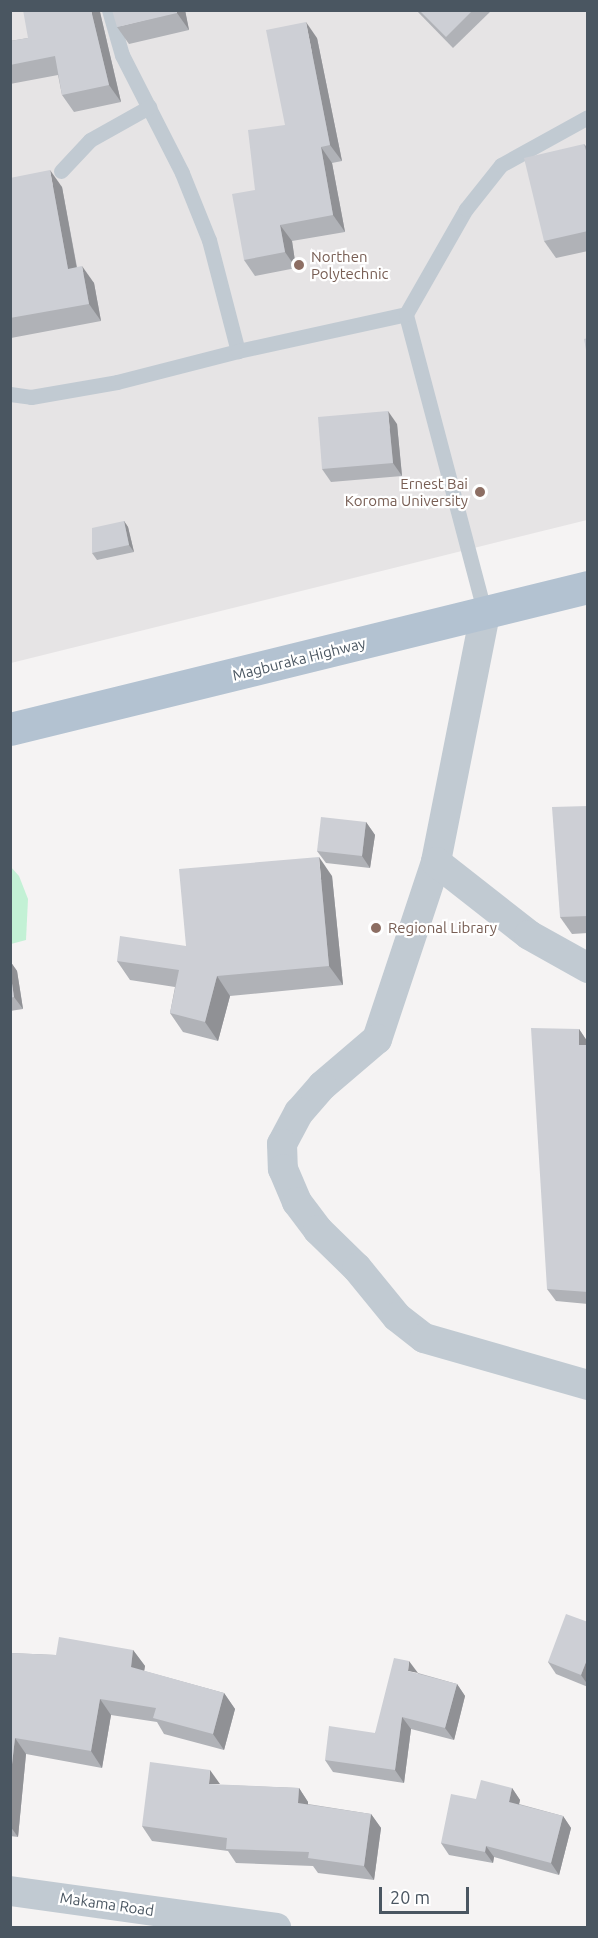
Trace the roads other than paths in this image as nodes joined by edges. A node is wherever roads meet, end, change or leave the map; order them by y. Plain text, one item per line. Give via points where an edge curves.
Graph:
1 (109, 10) edge
2 (149, 107) junction
3 (588, 117) edge
4 (61, 171) dead end
5 (405, 314) junction
6 (238, 351) junction
7 (10, 394) edge
8 (588, 587) edge
9 (485, 614) junction
10 (10, 729) edge
11 (436, 862) junction
12 (588, 968) edge
13 (588, 1385) edge
14 (10, 1891) edge
15 (276, 1928) edge

1 - 2 lane via 122,55
2 - 4 lane via 90,140
2 - 6 lane via 209,240
3 - 5 lane via 501,165 466,208
5 - 6 lane
5 - 9 lane
6 - 7 lane via 117,382 31,398
8 - 9 main road, Magburaka Highway
9 - 10 main road, Magburaka Highway
9 - 11 street
11 - 12 street via 529,934
11 - 13 street via 378,1039 322,1086 299,1112 282,1144 283,1169 297,1202 318,1230 357,1268 397,1317 424,1338
14 - 15 street, Makama Road

